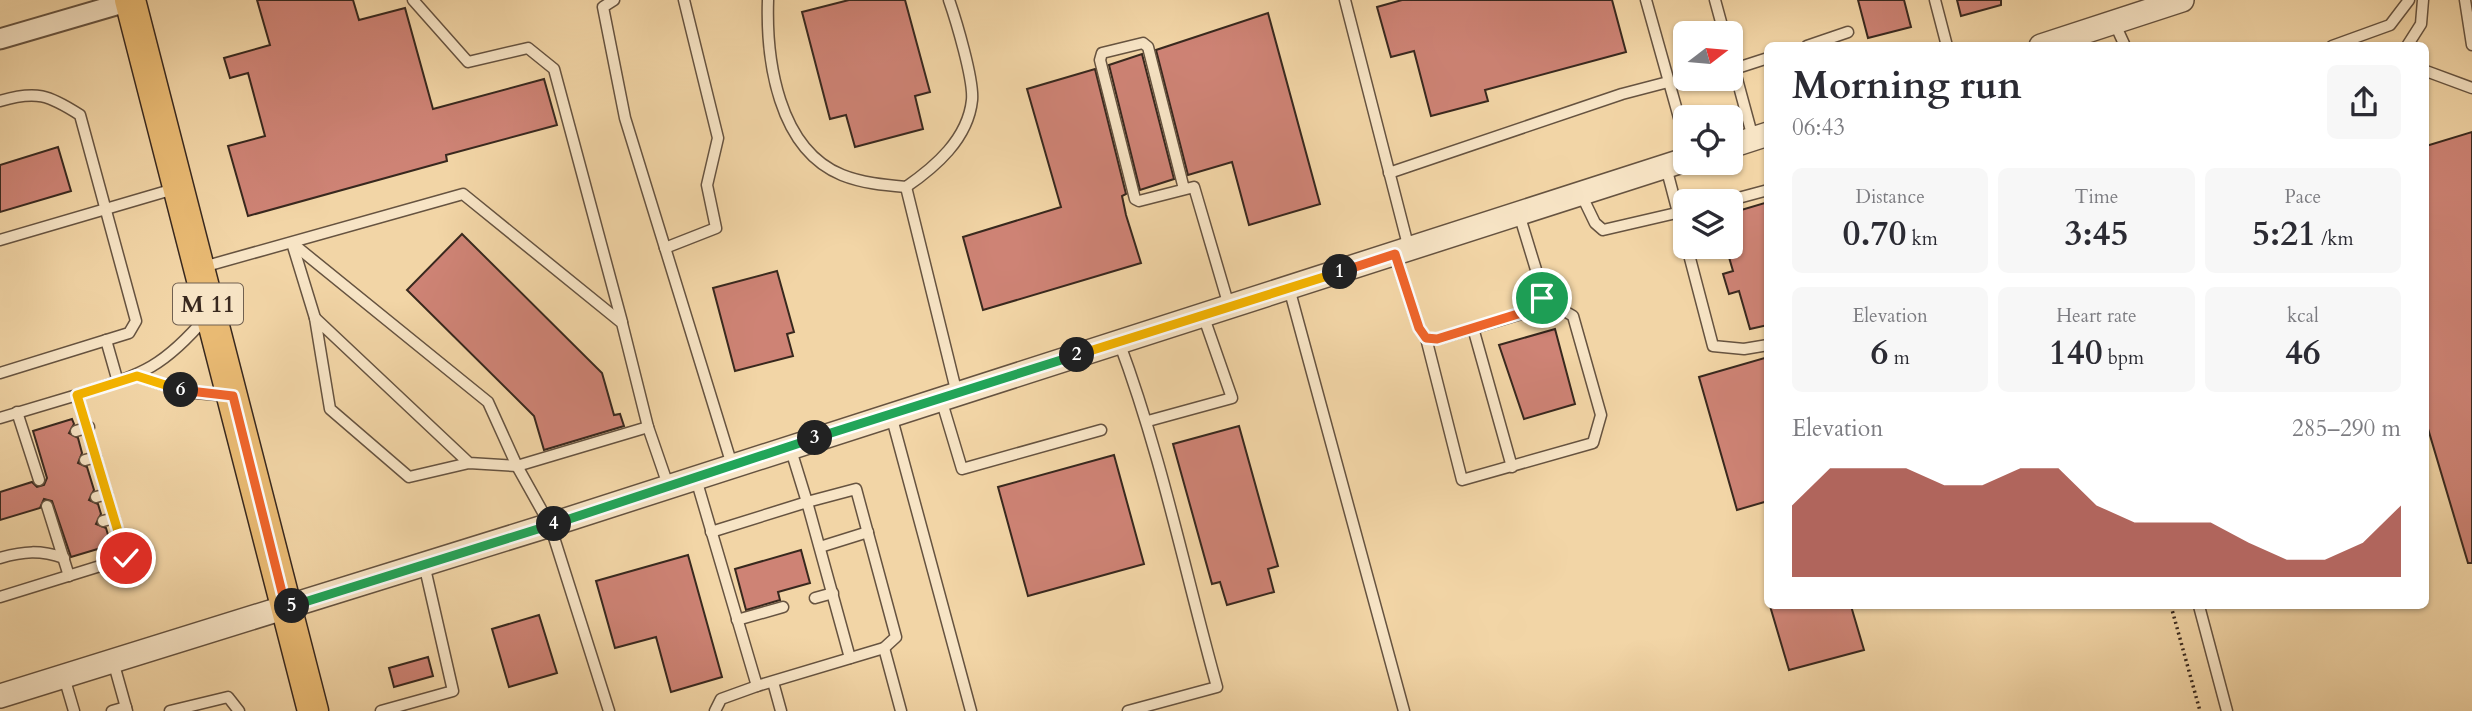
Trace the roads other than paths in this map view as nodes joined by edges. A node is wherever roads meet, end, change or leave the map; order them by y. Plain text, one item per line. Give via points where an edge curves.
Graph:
1 (131, 0) edge
2 (413, 0) edge
3 (614, 0) edge
4 (684, 0) edge
5 (768, 0) edge
6 (949, 0) edge
7 (1345, 0) edge
8 (1646, 0) edge
9 (1715, 0) edge
10 (1935, 0) edge
11 (2182, 0) edge
12 (2409, 0) edge
13 (2423, 0) edge
14 (2465, 0) edge
15 (1721, 21) edge
16 (2114, 22) junction
17 (1848, 32) dead end
18 (0, 39) edge
19 (1819, 42) edge
20 (1946, 42) edge
21 (2053, 42) edge
22 (2123, 42) edge
23 (2343, 42) edge
24 (2410, 42) edge
25 (2472, 45) edge
26 (1764, 59) edge
27 (1743, 66) edge
28 (2429, 72) edge
29 (1668, 82) junction
30 (2472, 88) edge
31 (1743, 91) edge
32 (0, 101) edge
33 (1675, 105) edge
34 (1760, 136) edge
35 (1743, 142) edge
36 (1673, 164) edge
37 (1389, 173) junction
38 (906, 187) junction
39 (178, 188) junction
40 (1184, 189) junction
41 (1764, 191) edge
42 (1581, 194) junction
43 (1743, 197) edge
44 (108, 209) junction
45 (1673, 213) edge
46 (1519, 214) junction
47 (0, 240) edge
48 (292, 243) junction
49 (665, 248) junction
50 (1402, 252) junction
51 (1690, 259) edge
52 (199, 268) junction
53 (1288, 288) junction
54 (1542, 298) junction
55 (1229, 307) junction
56 (210, 312) junction
57 (1203, 315) junction
58 (315, 318) junction
59 (622, 323) junction
60 (1473, 328) junction
61 (1426, 338) junction
62 (106, 340) junction
63 (1119, 342) junction
64 (1764, 346) edge
65 (0, 373) edge
66 (137, 376) junction
67 (118, 382) junction
68 (77, 395) junction
69 (233, 396) junction
70 (949, 397) junction
71 (18, 412) junction
72 (891, 414) junction
73 (0, 418) edge
74 (1148, 421) junction
75 (89, 427) junction
76 (648, 427) junction
77 (1101, 430) dead end
78 (76, 431) dead end
79 (789, 447) junction
80 (96, 457) junction
81 (85, 460) dead end
82 (469, 463) junction
83 (732, 465) junction
84 (517, 466) junction
85 (1512, 467) junction
86 (40, 476) dead end
87 (695, 477) junction
88 (668, 485) junction
89 (807, 502) junction
90 (51, 509) dead end
91 (550, 525) junction
92 (712, 532) junction
93 (868, 532) junction
94 (820, 547) junction
95 (0, 558) edge
96 (64, 558) junction
97 (424, 564) junction
98 (69, 576) junction
99 (833, 593) junction
100 (0, 597) edge
101 (815, 598) dead end
102 (783, 607) dead end
103 (286, 608) junction
104 (2200, 609) edge
105 (737, 620) junction
106 (884, 648) junction
107 (850, 658) junction
108 (113, 661) junction
109 (64, 677) junction
110 (773, 682) junction
111 (757, 687) junction
112 (0, 696) edge
113 (127, 709) edge
114 (74, 711) edge
115 (112, 711) edge
116 (170, 711) edge
117 (239, 711) edge
118 (313, 711) edge
119 (381, 711) edge
120 (609, 711) edge
121 (715, 711) edge
122 (781, 711) edge
123 (901, 711) edge
124 (971, 711) edge
125 (1128, 711) edge
126 (1404, 711) edge
127 (2227, 711) edge

1 - 18 street
1 - 39 main road, M 11
2 - 59 lane via 468,62 528,48 554,69
3 - 49 lane via 603,7 625,118
4 - 49 lane via 718,138 707,185 716,228
5 - 38 lane via 773,73 788,120 807,151 840,174 872,184
6 - 38 lane via 972,99 959,135 936,167
7 - 37 lane
8 - 29 lane
9 - 15 lane
10 - 20 lane
11 - 16 street
12 - 23 lane via 2390,25
13 - 24 lane via 2421,24
14 - 25 lane
16 - 21 street
16 - 22 lane
17 - 19 lane
26 - 27 lane
28 - 30 lane
29 - 33 lane
29 - 37 lane
31 - 34 lane
32 - 44 lane via 26,93 45,96 80,115
34 - 35 street
36 - 42 street
37 - 50 lane
38 - 70 lane
39 - 44 lane
39 - 52 main road, M 11
40 - 40 lane via 1148,47 1143,43 1102,53 1135,199
40 - 55 lane via 1195,189
41 - 43 lane
42 - 45 lane via 1595,223 1604,230
42 - 46 street
44 - 47 lane
44 - 62 lane via 136,321 129,333
46 - 50 street
46 - 54 lane
48 - 52 lane
48 - 58 lane
48 - 59 lane via 463,194
48 - 84 lane via 488,402
49 - 83 lane
50 - 53 street
50 - 61 lane via 1419,328
51 - 64 lane via 1713,346
52 - 56 main road, M 11
53 - 55 street
53 - 126 lane
54 - 60 lane via 1531,310
54 - 85 lane via 1573,316 1601,415 1593,443
55 - 57 street
56 - 66 lane via 175,353
56 - 69 main road, M 11
57 - 63 street
57 - 74 lane via 1232,398
58 - 82 lane
58 - 82 lane via 330,408 410,477
59 - 76 lane
60 - 61 lane
60 - 85 lane
61 - 85 lane via 1462,480
62 - 65 lane
62 - 67 lane
63 - 70 street
63 - 74 lane
66 - 67 lane
66 - 69 lane via 186,392
67 - 68 lane
68 - 71 lane
68 - 75 lane
69 - 103 main road, M 11
70 - 72 street
70 - 77 lane via 961,469
71 - 73 lane
71 - 86 lane
72 - 79 street
72 - 124 lane
74 - 125 lane via 1217,687
75 - 78 lane
75 - 80 lane
76 - 84 lane
76 - 88 lane
79 - 83 street
79 - 89 lane
80 - 81 lane
80 - 98 lane via 101,496 126,558
82 - 84 lane
83 - 87 street
84 - 91 lane
87 - 88 street
87 - 92 lane
88 - 91 street
89 - 92 lane
89 - 93 lane via 856,489
89 - 94 lane
90 - 96 lane
91 - 97 street
91 - 120 lane
92 - 105 lane
93 - 94 lane
93 - 106 lane via 896,637
94 - 99 lane
95 - 96 lane via 42,551
96 - 98 lane
97 - 103 street
97 - 119 lane via 453,691
98 - 100 lane
99 - 101 lane
99 - 107 lane
102 - 105 lane
103 - 108 street
103 - 118 main road, M 11
104 - 127 lane
105 - 111 lane
106 - 107 lane
106 - 123 lane
107 - 110 lane
108 - 109 street
108 - 113 lane
109 - 112 street
109 - 114 lane
110 - 111 lane
110 - 122 lane
111 - 121 lane via 721,699
113 - 115 lane
116 - 117 lane via 228,697

